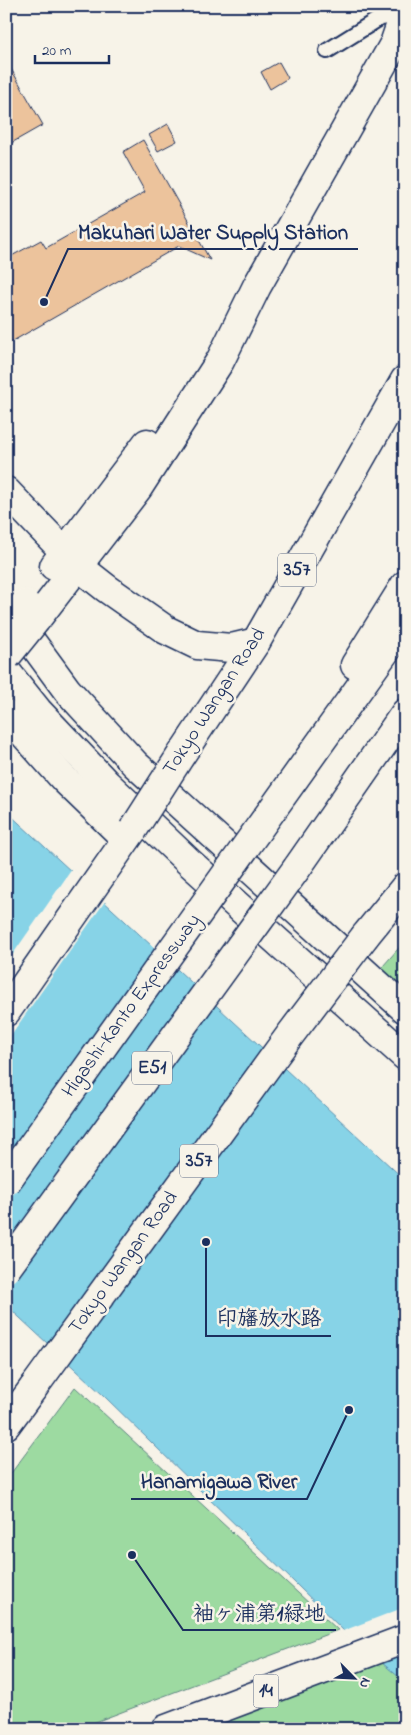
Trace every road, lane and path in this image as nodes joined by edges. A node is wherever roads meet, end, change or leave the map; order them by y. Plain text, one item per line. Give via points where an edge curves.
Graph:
1 (404, 14) edge
2 (328, 51) dead end
3 (405, 380) edge
4 (6, 491) edge
5 (72, 559) junction
6 (405, 585) edge
7 (22, 610) edge
8 (405, 624) edge
9 (6, 626) edge
10 (256, 642) junction
11 (6, 657) edge
12 (6, 671) edge
13 (405, 713) edge
14 (6, 714) edge
15 (306, 762) junction
16 (126, 840) junction
17 (405, 887) edge
18 (405, 1010) edge
19 (6, 1012) edge
20 (405, 1056) edge
21 (6, 1182) edge
22 (6, 1269) edge
23 (6, 1425) edge
24 (405, 1639) edge
25 (166, 1729) edge

1 - 2 lane via 380,18
1 - 5 main road via 394,44 257,286 152,436
3 - 10 main road, Tokyo Wangan Road / 357
4 - 5 main road
5 - 7 main road
5 - 10 main road via 106,588 166,630 197,645 231,648
6 - 15 main road via 328,709
7 - 9 main road, bridge
7 - 11 main road, bridge
7 - 18 main road via 67,690 136,764
8 - 15 main road, E51
10 - 16 main road, Tokyo Wangan Road / 357, bridge
12 - 20 main road via 107,784
13 - 22 main road, E51, bridge via 297,868
14 - 16 main road via 64,779
15 - 21 main road, Higashi-Kanto Expressway / E51, bridge
16 - 19 main road, Tokyo Wangan Road / 357
17 - 23 main road, Tokyo Wangan Road / 357, bridge via 290,1035
24 - 25 main road, 14

